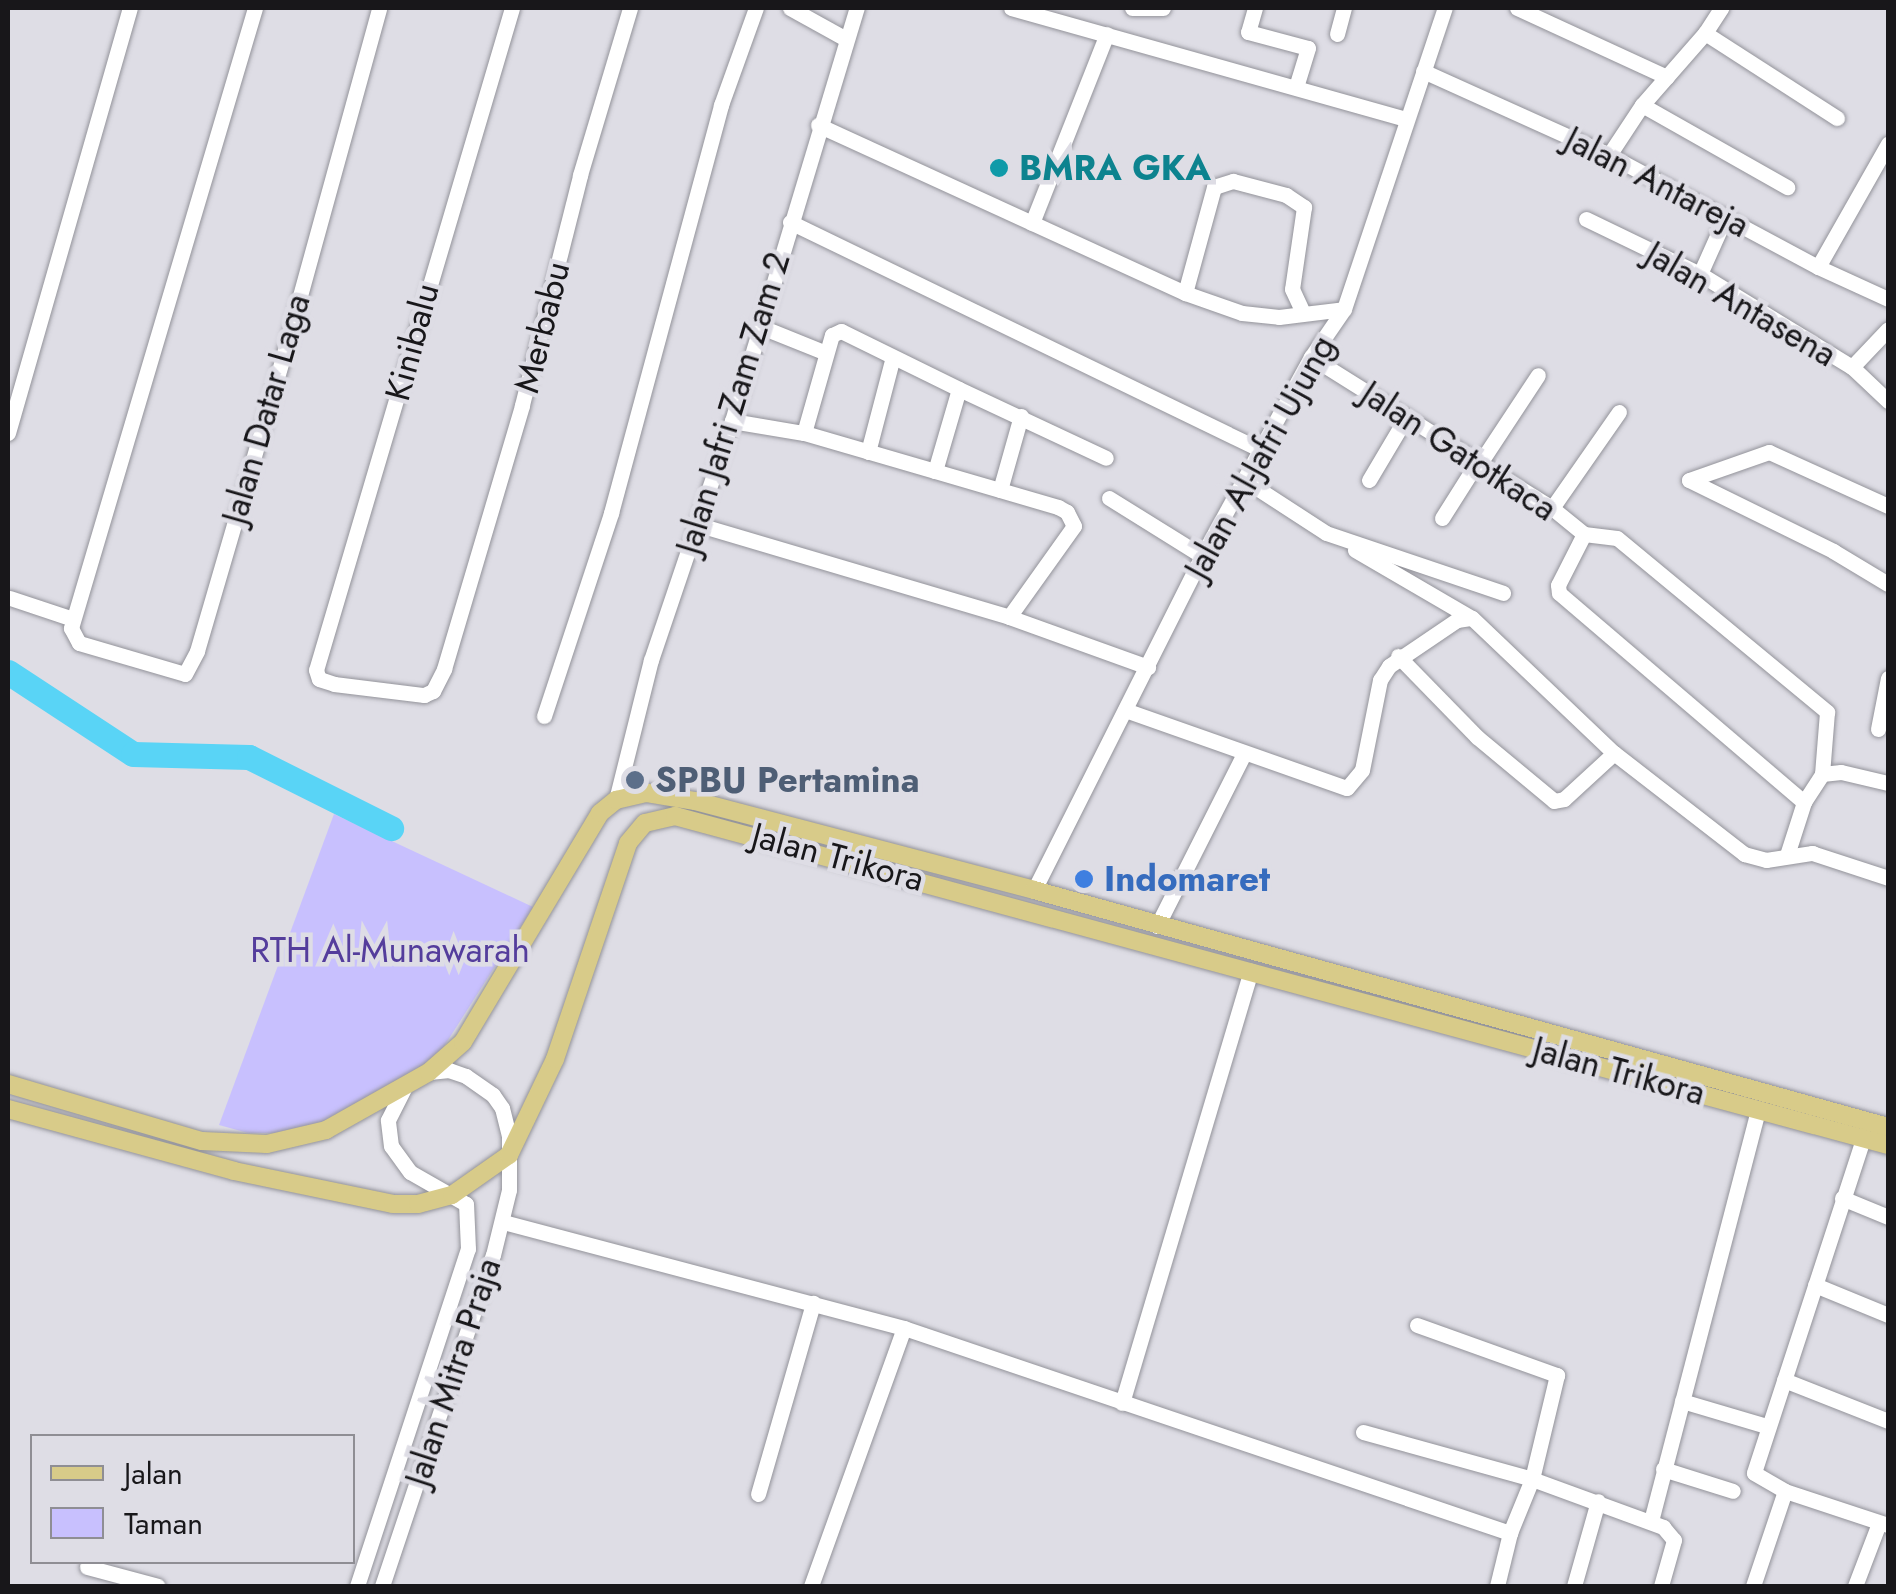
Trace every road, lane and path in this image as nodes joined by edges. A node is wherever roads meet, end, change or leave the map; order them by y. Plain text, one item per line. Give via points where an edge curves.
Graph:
1 (130, 8) edge
2 (254, 8) edge
3 (379, 8) edge
4 (512, 8) edge
5 (630, 8) edge
6 (756, 8) edge
7 (790, 8) edge
8 (857, 8) edge
9 (1011, 8) edge
10 (1132, 8) edge
11 (1164, 8) edge
12 (1255, 8) edge
13 (1344, 8) edge
14 (1445, 8) edge
15 (1518, 8) edge
16 (1721, 8) edge
17 (1107, 34) junction
18 (1337, 34) dead end
19 (1704, 34) junction
20 (846, 39) junction
21 (1423, 71) junction
22 (1666, 77) junction
23 (1296, 87) junction
24 (1642, 104) junction
25 (1837, 118) dead end
26 (1407, 119) junction
27 (818, 124) junction
28 (1888, 144) edge
29 (1609, 155) junction
30 (1787, 187) dead end
31 (1726, 216) junction
32 (1586, 219) dead end
33 (790, 222) junction
34 (1032, 222) junction
35 (1818, 267) junction
36 (1700, 274) junction
37 (1185, 293) junction
38 (1888, 300) edge
39 (1344, 309) junction
40 (1303, 313) junction
41 (759, 326) junction
42 (1888, 329) edge
43 (826, 354) junction
44 (1312, 356) junction
45 (893, 357) junction
46 (1852, 368) junction
47 (1538, 375) dead end
48 (958, 389) junction
49 (1888, 401) edge
50 (1618, 412) dead end
51 (1021, 416) junction
52 (1408, 416) junction
53 (732, 420) junction
54 (8, 433) edge
55 (804, 434) junction
56 (1261, 450) junction
57 (868, 452) junction
58 (1106, 458) dead end
59 (1479, 462) junction
60 (934, 471) junction
61 (1369, 480) dead end
62 (1246, 481) junction
63 (1000, 490) junction
64 (1109, 498) dead end
65 (1888, 506) edge
66 (1552, 508) junction
67 (1442, 518) dead end
68 (696, 524) junction
69 (1326, 533) junction
70 (1584, 534) junction
71 (1202, 556) junction
72 (1888, 584) edge
73 (1503, 593) dead end
74 (10, 598) edge
75 (1008, 617) junction
76 (1472, 618) junction
77 (73, 619) junction
78 (1398, 656) junction
79 (1148, 666) junction
80 (318, 677) joint
81 (1888, 678) edge
82 (1126, 710) junction
83 (544, 716) dead end
84 (1878, 729) dead end
85 (1614, 753) junction
86 (1244, 754) junction
87 (1822, 774) junction
88 (1888, 783) edge
89 (616, 800) junction
90 (1804, 802) junction
91 (1787, 855) junction
92 (893, 863) junction
93 (922, 870) junction
94 (1888, 878) edge
95 (1034, 890) junction
96 (1157, 926) junction
97 (1251, 970) junction
98 (430, 1072) junction
99 (12, 1085) edge
100 (404, 1088) junction
101 (8, 1109) edge
102 (1758, 1109) junction
103 (1888, 1127) edge
104 (1863, 1139) junction
105 (1888, 1145) edge
106 (509, 1156) junction
107 (452, 1195) junction
108 (1842, 1198) junction
109 (1888, 1218) edge
110 (503, 1222) junction
111 (1815, 1285) junction
112 (812, 1303) junction
113 (1888, 1316) edge
114 (1417, 1325) dead end
115 (904, 1328) junction
116 (1784, 1380) junction
117 (1682, 1401) junction
118 (1122, 1404) junction
119 (1888, 1420) edge
120 (1762, 1425) dead end
121 (1363, 1432) dead end
122 (1663, 1469) junction
123 (1532, 1479) junction
124 (1733, 1491) dead end
125 (1785, 1491) junction
126 (758, 1494) dead end
127 (1598, 1502) junction
128 (1651, 1521) junction
129 (1884, 1524) edge
130 (1510, 1533) junction
131 (87, 1566) dead end
132 (1502, 1585) edge
133 (158, 1586) edge
134 (357, 1586) edge
135 (382, 1586) edge
136 (811, 1586) edge
137 (1574, 1586) edge
138 (1661, 1586) edge
139 (1753, 1586) edge
140 (1855, 1586) edge

1 - 54 street
2 - 77 street
3 - 77 street, Jalan Datar Laga via 190,671 79,643 71,634
4 - 80 street, Kinibalu
5 - 80 street, Merbabu via 454,646 430,694
6 - 83 street via 720,105 610,513
7 - 20 street
8 - 20 street, Jalan Jafri Zam Zam 2
9 - 17 street
10 - 11 street
12 - 23 street via 1248,32 1308,48
13 - 18 street
14 - 21 street, Jalan Al-Jafri Ujung
15 - 22 street
16 - 19 street
17 - 23 street
17 - 34 street
19 - 22 street
19 - 25 street
20 - 27 street, Jalan Jafri Zam Zam 2
21 - 26 street, Jalan Al-Jafri Ujung
21 - 29 street, Jalan Antareja
22 - 24 street
23 - 26 street
24 - 29 street
24 - 30 street
26 - 39 street, Jalan Al-Jafri Ujung
27 - 33 street, Jalan Jafri Zam Zam 2
27 - 34 street
28 - 35 street
29 - 31 street, Jalan Antareja
31 - 35 street, Jalan Antareja
31 - 36 street
32 - 36 street, Jalan Antasena
33 - 41 street, Jalan Jafri Zam Zam 2
33 - 56 street
34 - 37 street
35 - 38 street, Jalan Antareja
36 - 46 street, Jalan Antasena
37 - 40 street via 1242,313
37 - 40 street via 1214,187 1234,181 1304,207 1292,268
39 - 40 street
39 - 44 street, Jalan Al-Jafri Ujung
41 - 43 street
41 - 53 street, Jalan Jafri Zam Zam 2
42 - 46 street
43 - 45 street via 838,331
43 - 55 street
44 - 52 street, Jalan Gatotkaca
44 - 56 street, Jalan Al-Jafri Ujung
45 - 48 street
45 - 57 street
46 - 49 street, Jalan Antasena
47 - 59 street
48 - 51 street
48 - 60 street
50 - 66 street
51 - 58 street
51 - 63 street
52 - 59 street, Jalan Gatotkaca
52 - 61 street
53 - 55 street
53 - 68 street, Jalan Jafri Zam Zam 2
55 - 57 street
56 - 62 street, Jalan Al-Jafri Ujung
57 - 60 street
59 - 66 street, Jalan Gatotkaca
59 - 67 street
60 - 63 street
62 - 69 street
62 - 71 street, Jalan Al-Jafri Ujung
63 - 75 street via 1058,507 1074,526
64 - 71 street
65 - 72 street via 1769,452 1689,480
66 - 70 street, Jalan Gatotkaca
68 - 75 street
68 - 89 street, Jalan Jafri Zam Zam 2 via 647,675
69 - 73 street
69 - 76 street
70 - 87 street, Jalan Gatotkaca via 1610,535 1827,712
70 - 90 street via 1559,593
71 - 79 street, Jalan Al-Jafri Ujung
74 - 77 street
75 - 79 street
76 - 78 street via 1457,620
76 - 85 street
78 - 85 street via 1477,737 1554,801
78 - 86 street via 1380,680 1362,770 1347,788
79 - 82 street, Jalan Al-Jafri Ujung
81 - 84 street
82 - 86 street
82 - 95 street, Jalan Al-Jafri Ujung
85 - 91 street via 1744,854 1766,860
86 - 96 street
87 - 88 street
87 - 90 street
89 - 92 main road, Jalan Trikora via 668,795
89 - 98 main road via 600,813 476,1024
90 - 91 street
91 - 94 street via 1826,856
92 - 93 main road, Jalan Trikora
92 - 106 main road, Jalan Trikora via 702,820 645,822 628,843 556,1059
93 - 95 main road, Jalan Trikora
93 - 97 main road, Jalan Trikora
95 - 96 main road, Jalan Trikora
96 - 103 main road, Jalan Trikora
97 - 102 main road, Jalan Trikora
97 - 118 street
98 - 100 main road
98 - 106 street via 466,1076 493,1095 506,1120
99 - 100 main road via 202,1141 267,1144 326,1130
99 - 101 main road
100 - 107 street via 388,1120 391,1146 410,1172
101 - 107 main road, Jalan Trikora via 234,1171 377,1201 418,1204
102 - 104 main road, Jalan Trikora
102 - 117 street
104 - 105 main road, Jalan Trikora
104 - 108 street
106 - 107 main road, Jalan Trikora
106 - 110 street, Jalan Mitra Praja
107 - 134 street, Jalan Mitra Praja via 466,1204 468,1249
108 - 109 street
108 - 111 street
110 - 112 street
110 - 135 street, Jalan Mitra Praja
111 - 113 street
111 - 116 street
112 - 115 street
112 - 126 street
114 - 123 street via 1557,1376
115 - 118 street
115 - 136 street
116 - 119 street
116 - 125 street via 1754,1473
117 - 120 street
117 - 122 street
118 - 130 street
121 - 123 street
122 - 124 street
122 - 128 street
123 - 127 street
123 - 130 street
125 - 129 street
125 - 139 street
127 - 128 street
127 - 137 street
128 - 138 street via 1674,1540
129 - 140 street
130 - 132 street
131 - 133 street

